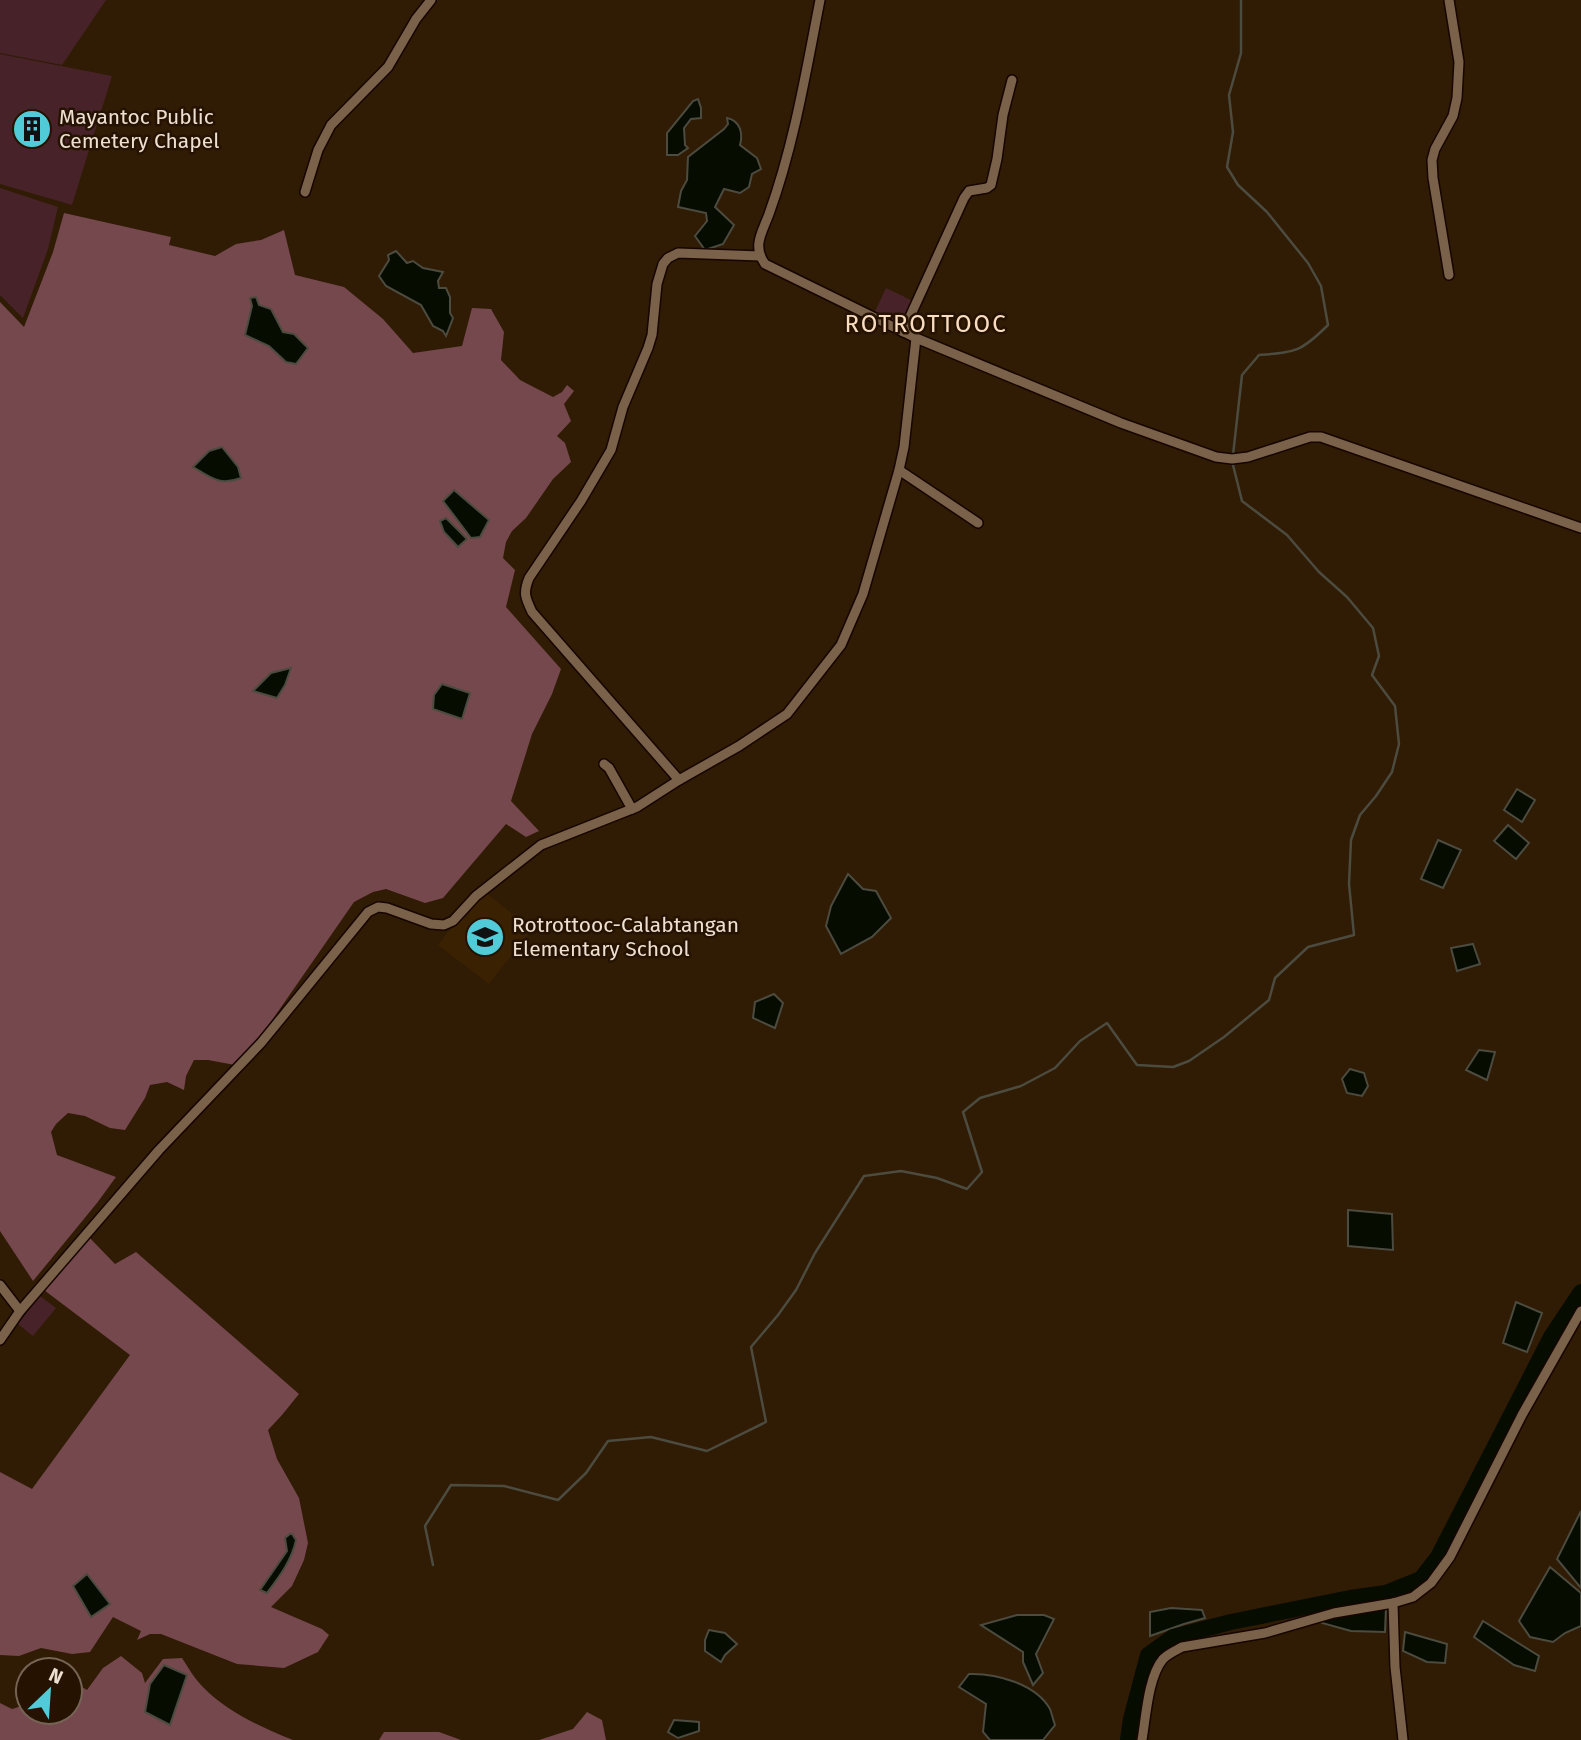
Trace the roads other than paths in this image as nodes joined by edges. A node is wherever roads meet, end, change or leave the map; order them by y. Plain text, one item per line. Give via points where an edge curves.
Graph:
1 (431, 0) edge
2 (820, 0) edge
3 (1449, 0) edge
4 (1012, 80) dead end
5 (305, 192) dead end
6 (760, 256) junction
7 (1448, 275) dead end
8 (903, 332) junction
9 (916, 338) junction
10 (899, 470) junction
11 (978, 523) dead end
12 (1581, 528) edge
13 (604, 764) dead end
14 (679, 780) junction
15 (632, 809) junction
16 (0, 1285) edge
17 (20, 1311) junction
18 (1581, 1311) edge
19 (0, 1340) edge
20 (1393, 1602) junction
21 (1142, 1740) edge
22 (1403, 1740) edge

1 - 5 street via 388,67 331,125
2 - 6 street via 794,132 758,245
3 - 7 street via 1459,62 1457,99 1432,160
4 - 8 street via 991,185 966,193
6 - 8 street via 765,264
6 - 14 street via 678,253 663,264 652,335 611,450 524,590 532,612
8 - 9 street
9 - 10 street
9 - 12 street via 1216,457 1248,457 1321,437
10 - 11 street
10 - 14 street via 863,594 841,645 787,714
13 - 15 street
14 - 15 street
15 - 17 street via 541,845 444,925 387,908 368,912 261,1043 159,1150
16 - 17 street
17 - 19 street
18 - 20 street via 1450,1557 1432,1583 1413,1597
20 - 21 street via 1172,1652 1155,1673
20 - 22 street

